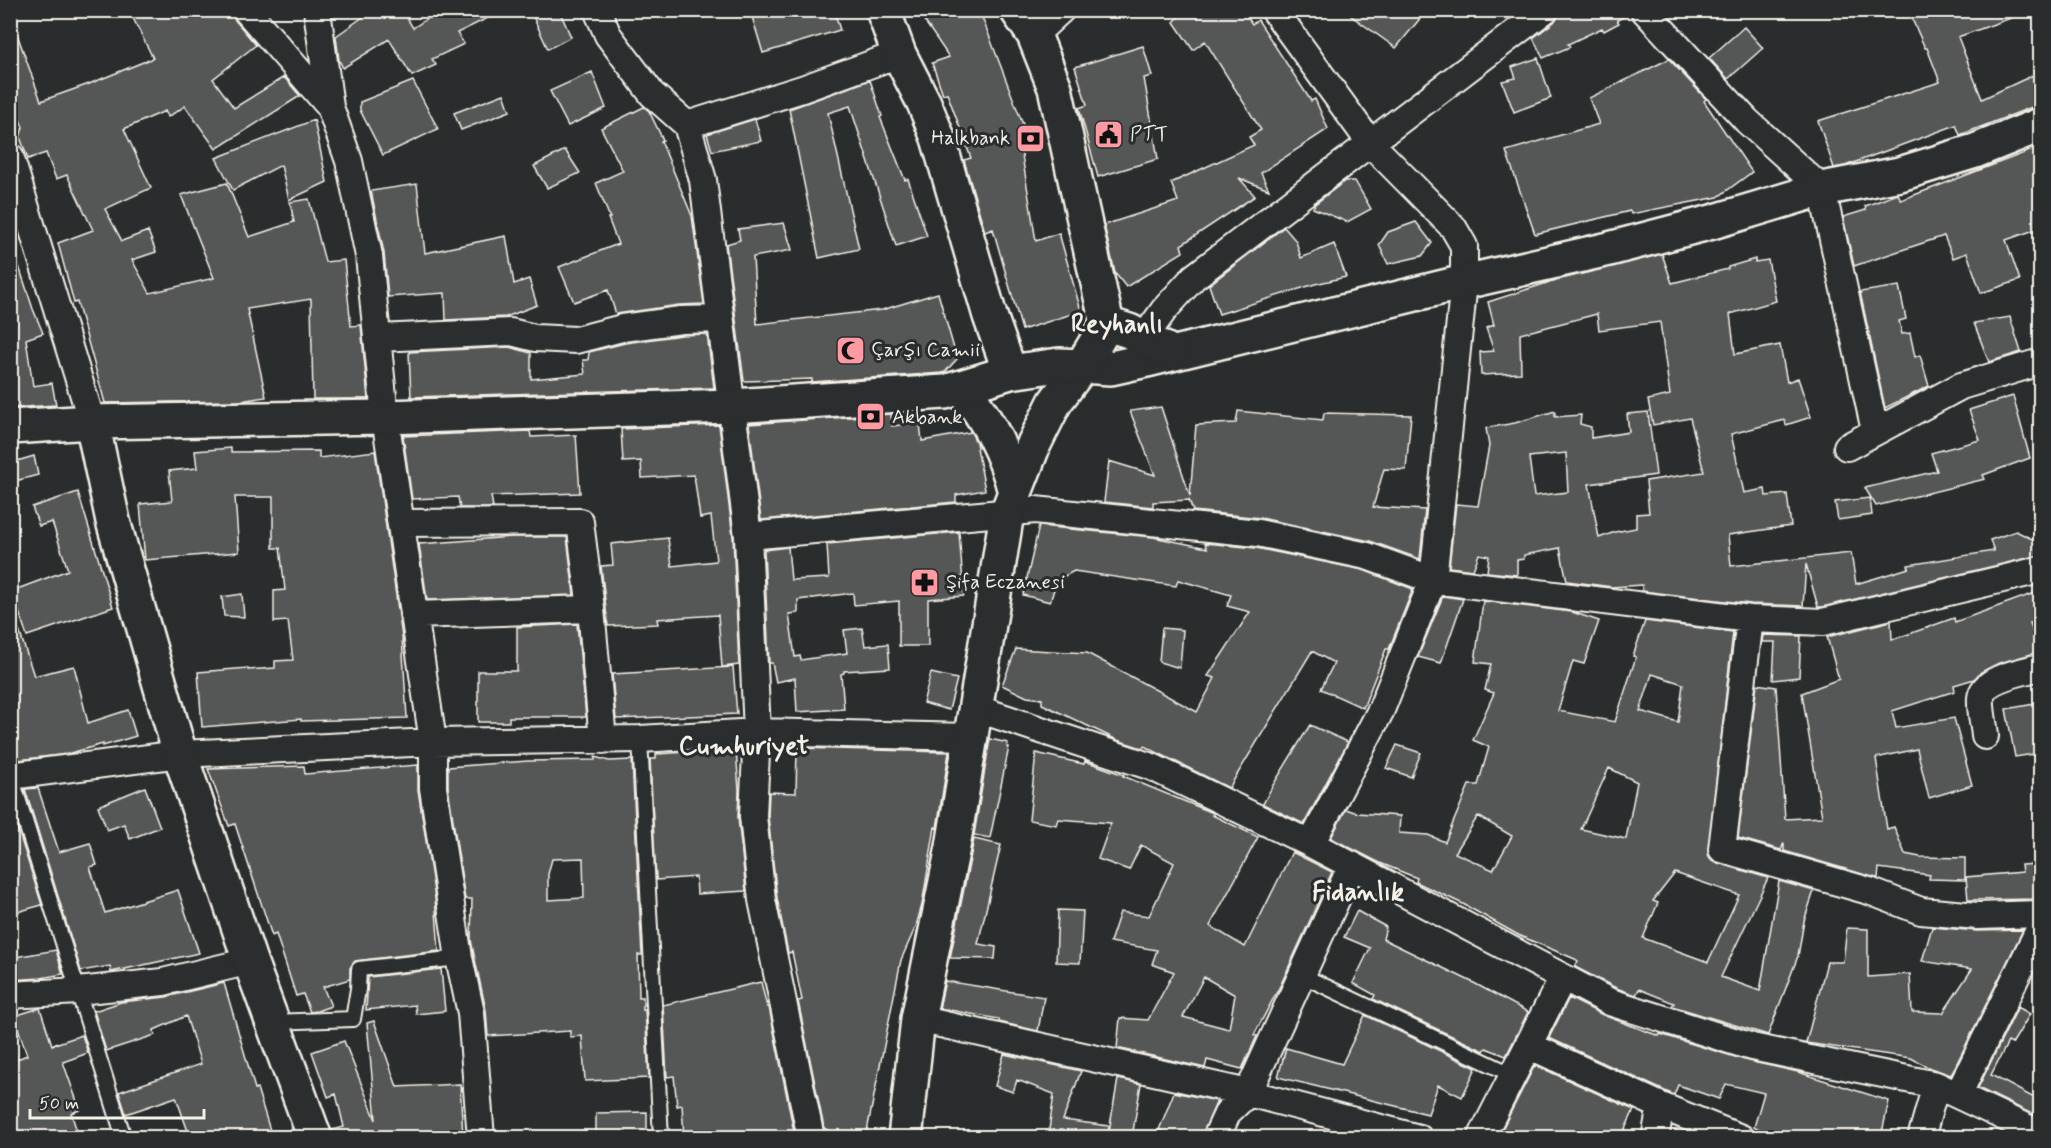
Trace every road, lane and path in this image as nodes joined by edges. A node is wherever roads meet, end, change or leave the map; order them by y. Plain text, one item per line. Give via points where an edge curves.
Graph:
1 (246, 10) edge
2 (316, 10) edge
3 (597, 10) edge
4 (883, 10) edge
5 (1060, 10) edge
6 (1274, 10) edge
7 (1545, 10) edge
8 (1644, 10) edge
9 (1026, 23) edge
10 (899, 54) junction
11 (330, 107) junction
12 (687, 125) junction
13 (2040, 125) edge
14 (1371, 144) junction
15 (10, 156) edge
16 (1822, 189) junction
17 (1464, 282) junction
18 (720, 319) junction
19 (1107, 324) junction
20 (377, 338) junction
21 (1158, 345) junction
22 (2040, 362) edge
23 (1082, 366) junction
24 (1010, 372) junction
25 (962, 388) junction
26 (732, 406) junction
27 (385, 417) junction
28 (92, 422) junction
29 (10, 426) edge
30 (1875, 431) junction
31 (1847, 447) dead end
32 (1011, 502) junction
33 (401, 523) junction
34 (748, 536) junction
35 (2040, 570) edge
36 (1434, 580) junction
37 (591, 609) junction
38 (414, 615) junction
39 (1750, 619) junction
40 (2040, 667) edge
41 (972, 722) junction
42 (757, 732) junction
43 (1985, 736) dead end
44 (640, 739) junction
45 (603, 740) junction
46 (433, 742) junction
47 (180, 754) junction
48 (11, 776) edge
49 (1311, 844) junction
50 (1352, 865) junction
51 (2040, 914) edge
52 (2040, 928) edge
53 (459, 958) junction
54 (250, 961) junction
55 (1301, 975) junction
56 (1563, 977) junction
57 (78, 991) junction
58 (10, 995) edge
59 (918, 1019) junction
60 (273, 1022) junction
61 (1528, 1045) junction
62 (1513, 1075) junction
63 (1947, 1090) junction
64 (1248, 1093) junction
65 (1661, 1106) junction
66 (2040, 1134) edge
67 (124, 1137) edge
68 (315, 1137) edge
69 (481, 1137) edge
70 (661, 1137) edge
71 (811, 1137) edge
72 (905, 1137) edge
73 (1216, 1137) edge
74 (1419, 1137) edge
75 (1481, 1137) edge
76 (1655, 1137) edge
77 (1740, 1137) edge
78 (1921, 1137) edge

1 - 11 street
2 - 11 street
3 - 12 street via 608,35 652,94
4 - 10 main road
5 - 9 street
6 - 14 street
7 - 14 street
8 - 16 street via 1747,121
9 - 19 main road via 1055,88
10 - 12 street
10 - 24 main road via 938,138
11 - 20 street via 349,161 369,256
12 - 18 street via 704,180
13 - 16 main road via 1975,151 1900,174
14 - 17 street via 1453,227 1464,246
14 - 21 street via 1194,277 1164,310
15 - 28 street
16 - 17 main road via 1609,249
16 - 30 street
17 - 21 main road
17 - 36 street
18 - 20 street via 622,328 576,340 535,338 511,332
18 - 26 street
19 - 21 main road
19 - 23 main road
20 - 27 street
21 - 23 main road via 1111,368
22 - 30 street via 1961,386
23 - 24 main road via 1059,364
23 - 32 main road via 1055,402
24 - 25 main road
25 - 26 main road via 945,393
25 - 32 main road via 999,444 1009,468
26 - 27 main road
26 - 34 street
27 - 28 main road
27 - 33 street
28 - 29 main road
28 - 47 main road via 113,521
30 - 31 street
32 - 34 street
32 - 36 street via 1035,510 1258,533 1367,556
32 - 41 main road
33 - 37 street via 580,522
33 - 38 street
34 - 42 street
35 - 39 street via 1823,622
36 - 39 street
36 - 49 street via 1381,710
37 - 38 street
37 - 45 street
38 - 46 street
39 - 51 street via 1722,849 1869,891 1921,911 1978,916
40 - 43 street via 2000,679 1984,690 1981,698
41 - 42 street
41 - 49 street via 1152,767
41 - 59 main road via 953,847
42 - 44 street
42 - 71 street via 753,816 762,900
44 - 45 street
44 - 70 lane
45 - 46 street
46 - 47 street
46 - 53 street via 433,788
47 - 48 street
47 - 54 main road
48 - 57 lane
49 - 50 street
50 - 55 street
50 - 56 street
52 - 63 street
53 - 60 lane via 359,969 353,1019
53 - 69 street via 471,1013
54 - 57 street via 163,982
54 - 60 main road
55 - 62 lane
55 - 64 street
56 - 61 street
56 - 63 street via 1610,1002 1752,1047
57 - 58 street
57 - 67 lane
59 - 64 street
59 - 72 main road
60 - 68 main road
61 - 62 street
61 - 65 street
62 - 75 street
63 - 66 street
63 - 78 street
64 - 73 street via 1228,1112
64 - 74 street
65 - 76 street
65 - 77 street

